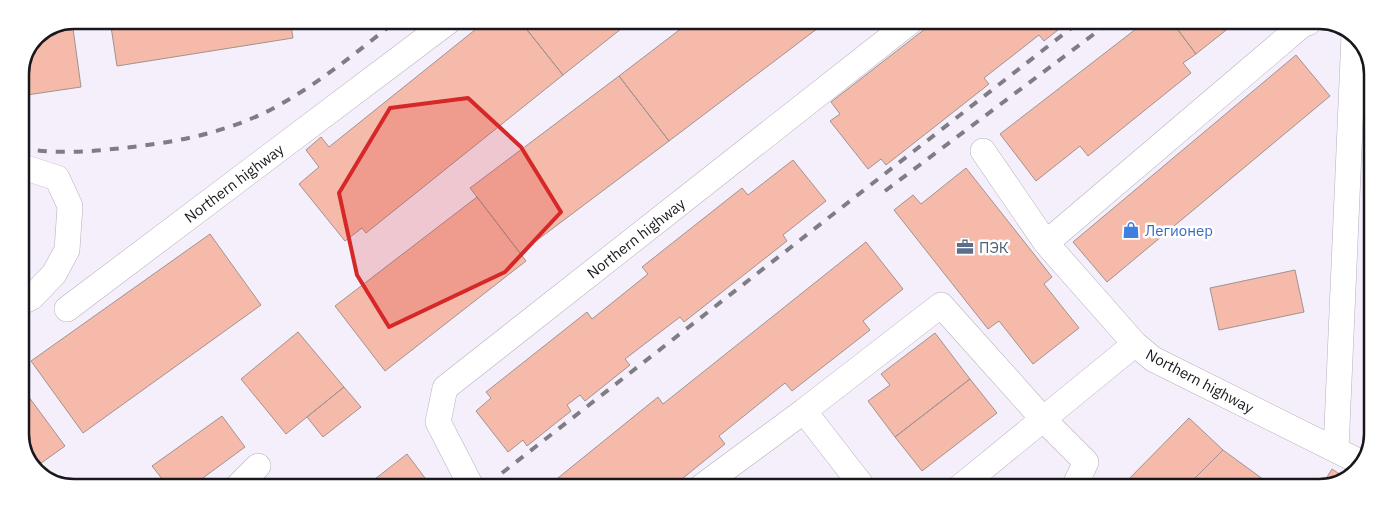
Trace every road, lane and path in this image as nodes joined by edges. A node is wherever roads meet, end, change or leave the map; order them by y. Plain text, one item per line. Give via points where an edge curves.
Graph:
1 (438, 29) edge
2 (901, 29) edge
3 (1297, 29) edge
4 (1354, 45) edge
5 (983, 151) dead end
6 (29, 169) edge
7 (1046, 243) junction
8 (29, 298) edge
9 (67, 309) dead end
10 (1135, 344) junction
11 (804, 411) junction
12 (1043, 419) junction
13 (1336, 450) junction
14 (1356, 460) edge
15 (258, 466) dead end
16 (245, 479) edge
17 (467, 479) edge
18 (713, 479) edge
19 (857, 479) edge
20 (970, 479) edge
21 (1078, 479) edge

1 - 9 lane, Northern highway
2 - 17 lane, Northern highway via 445,388 438,422
3 - 7 lane
4 - 13 lane
5 - 7 lane
6 - 8 lane via 57,178 70,206 67,250 54,274
7 - 10 lane
10 - 12 lane, Northern highway
10 - 13 lane, Northern highway via 1153,359
11 - 12 lane via 941,305
11 - 18 lane
11 - 19 lane
12 - 20 lane, Northern highway
12 - 21 lane via 1086,462
13 - 14 lane, Northern highway
15 - 16 lane

